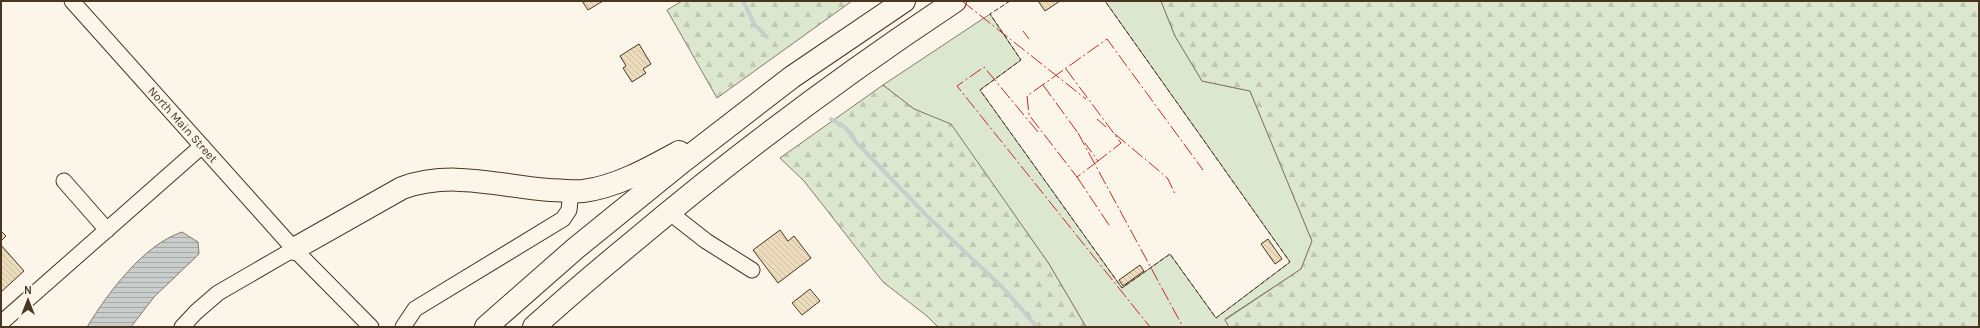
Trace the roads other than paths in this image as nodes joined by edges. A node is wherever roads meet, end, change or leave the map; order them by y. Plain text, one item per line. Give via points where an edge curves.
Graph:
1 (72, 1) edge
2 (904, 1) edge
3 (955, 1) edge
4 (734, 121) junction
5 (202, 146) junction
6 (64, 181) dead end
7 (571, 191) junction
8 (668, 212) junction
9 (107, 230) junction
10 (294, 249) junction
11 (752, 270) dead end
12 (1, 323) edge
13 (182, 327) edge
14 (371, 327) edge
15 (403, 327) edge
16 (486, 327) edge
17 (534, 327) edge

1 - 5 street, North Main Street
2 - 4 highway via 792,77
3 - 8 highway via 828,88
4 - 7 highway via 660,162 604,187
4 - 16 highway via 576,248
5 - 9 street
5 - 10 street, North Main Street
6 - 9 street
7 - 10 highway via 466,180 436,179 420,182 395,192
7 - 15 street via 569,210 563,219 415,309
8 - 11 street via 706,241
8 - 17 highway
9 - 12 street
10 - 13 street via 218,292
10 - 14 street, North Main Street

